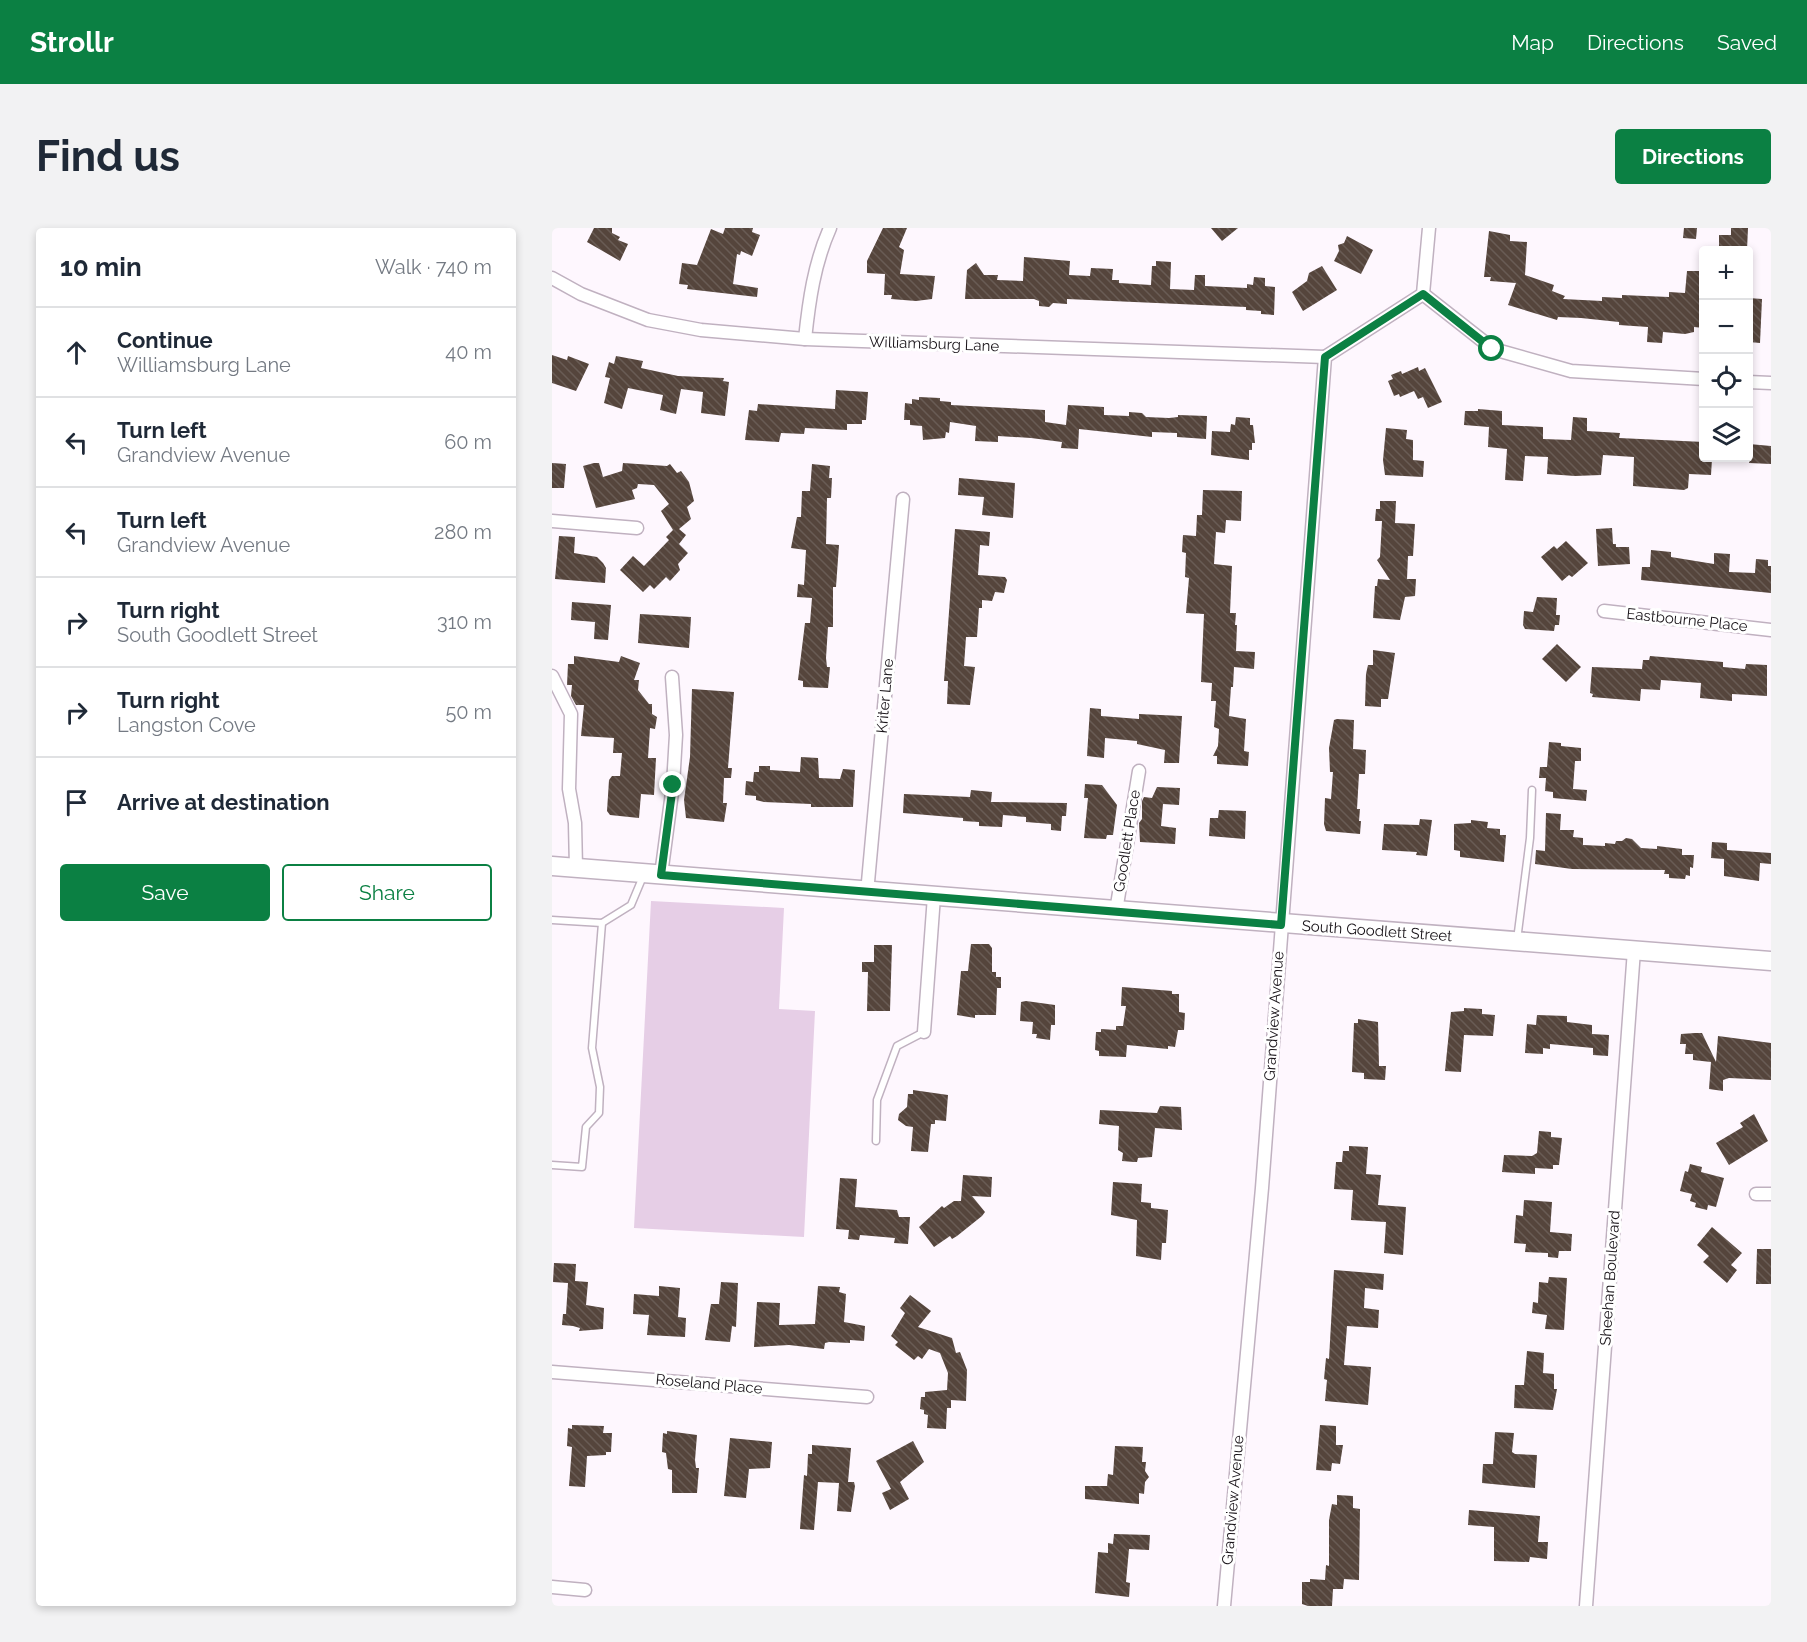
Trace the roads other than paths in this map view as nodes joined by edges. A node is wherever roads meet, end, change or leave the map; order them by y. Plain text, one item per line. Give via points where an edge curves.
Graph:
1 (830, 228) edge
2 (1429, 228) edge
3 (552, 278) edge
4 (1423, 294) junction
5 (805, 339) junction
6 (1325, 357) junction
7 (1699, 379) edge
8 (1753, 382) edge
9 (1771, 383) edge
10 (903, 499) dead end
11 (552, 521) edge
12 (637, 528) dead end
13 (1604, 611) dead end
14 (1771, 630) edge
15 (552, 676) edge
16 (672, 676) dead end
17 (1139, 771) dead end
18 (1532, 790) dead end
19 (552, 866) edge
20 (576, 868) junction
21 (653, 874) junction
22 (867, 893) junction
23 (934, 896) junction
24 (1116, 911) junction
25 (552, 920) edge
26 (602, 923) junction
27 (1281, 925) junction
28 (1517, 941) junction
29 (1634, 950) junction
30 (1771, 961) edge
31 (924, 1032) joint
32 (876, 1141) dead end
33 (552, 1165) edge
34 (1756, 1194) dead end
35 (1771, 1194) edge
36 (552, 1372) edge
37 (867, 1397) dead end
38 (552, 1587) edge
39 (585, 1590) dead end
40 (1224, 1606) edge
41 (1586, 1606) edge

1 - 5 street via 818,253
2 - 4 street
3 - 5 street, Williamsburg Lane via 581,294 648,320 700,330
4 - 6 street
4 - 7 street via 1492,349 1571,371
5 - 6 street, Williamsburg Lane
6 - 27 street, Grandview Avenue
8 - 9 street
10 - 22 street, Kriter Lane
11 - 12 street
13 - 14 street, Eastbourne Place
15 - 20 street via 571,714 569,789
16 - 21 street via 676,735 673,785
17 - 24 street, Goodlett Place
18 - 28 lane
19 - 20 main road, South Goodlett Street
20 - 21 main road, South Goodlett Street
21 - 22 main road, South Goodlett Street
21 - 26 lane via 631,905
22 - 23 main road, South Goodlett Street
23 - 24 main road, South Goodlett Street
23 - 31 street
24 - 27 main road, South Goodlett Street
25 - 26 lane
26 - 33 lane via 592,1048 600,1087 599,1113 586,1127 582,1167
27 - 28 main road, South Goodlett Street
27 - 40 street, Grandview Avenue via 1262,1188
28 - 29 main road, South Goodlett Street
29 - 30 main road, South Goodlett Street
29 - 41 street, Sheehan Boulevard
31 - 32 lane via 897,1046 877,1100
34 - 35 street
36 - 37 street, Roseland Place
38 - 39 street

